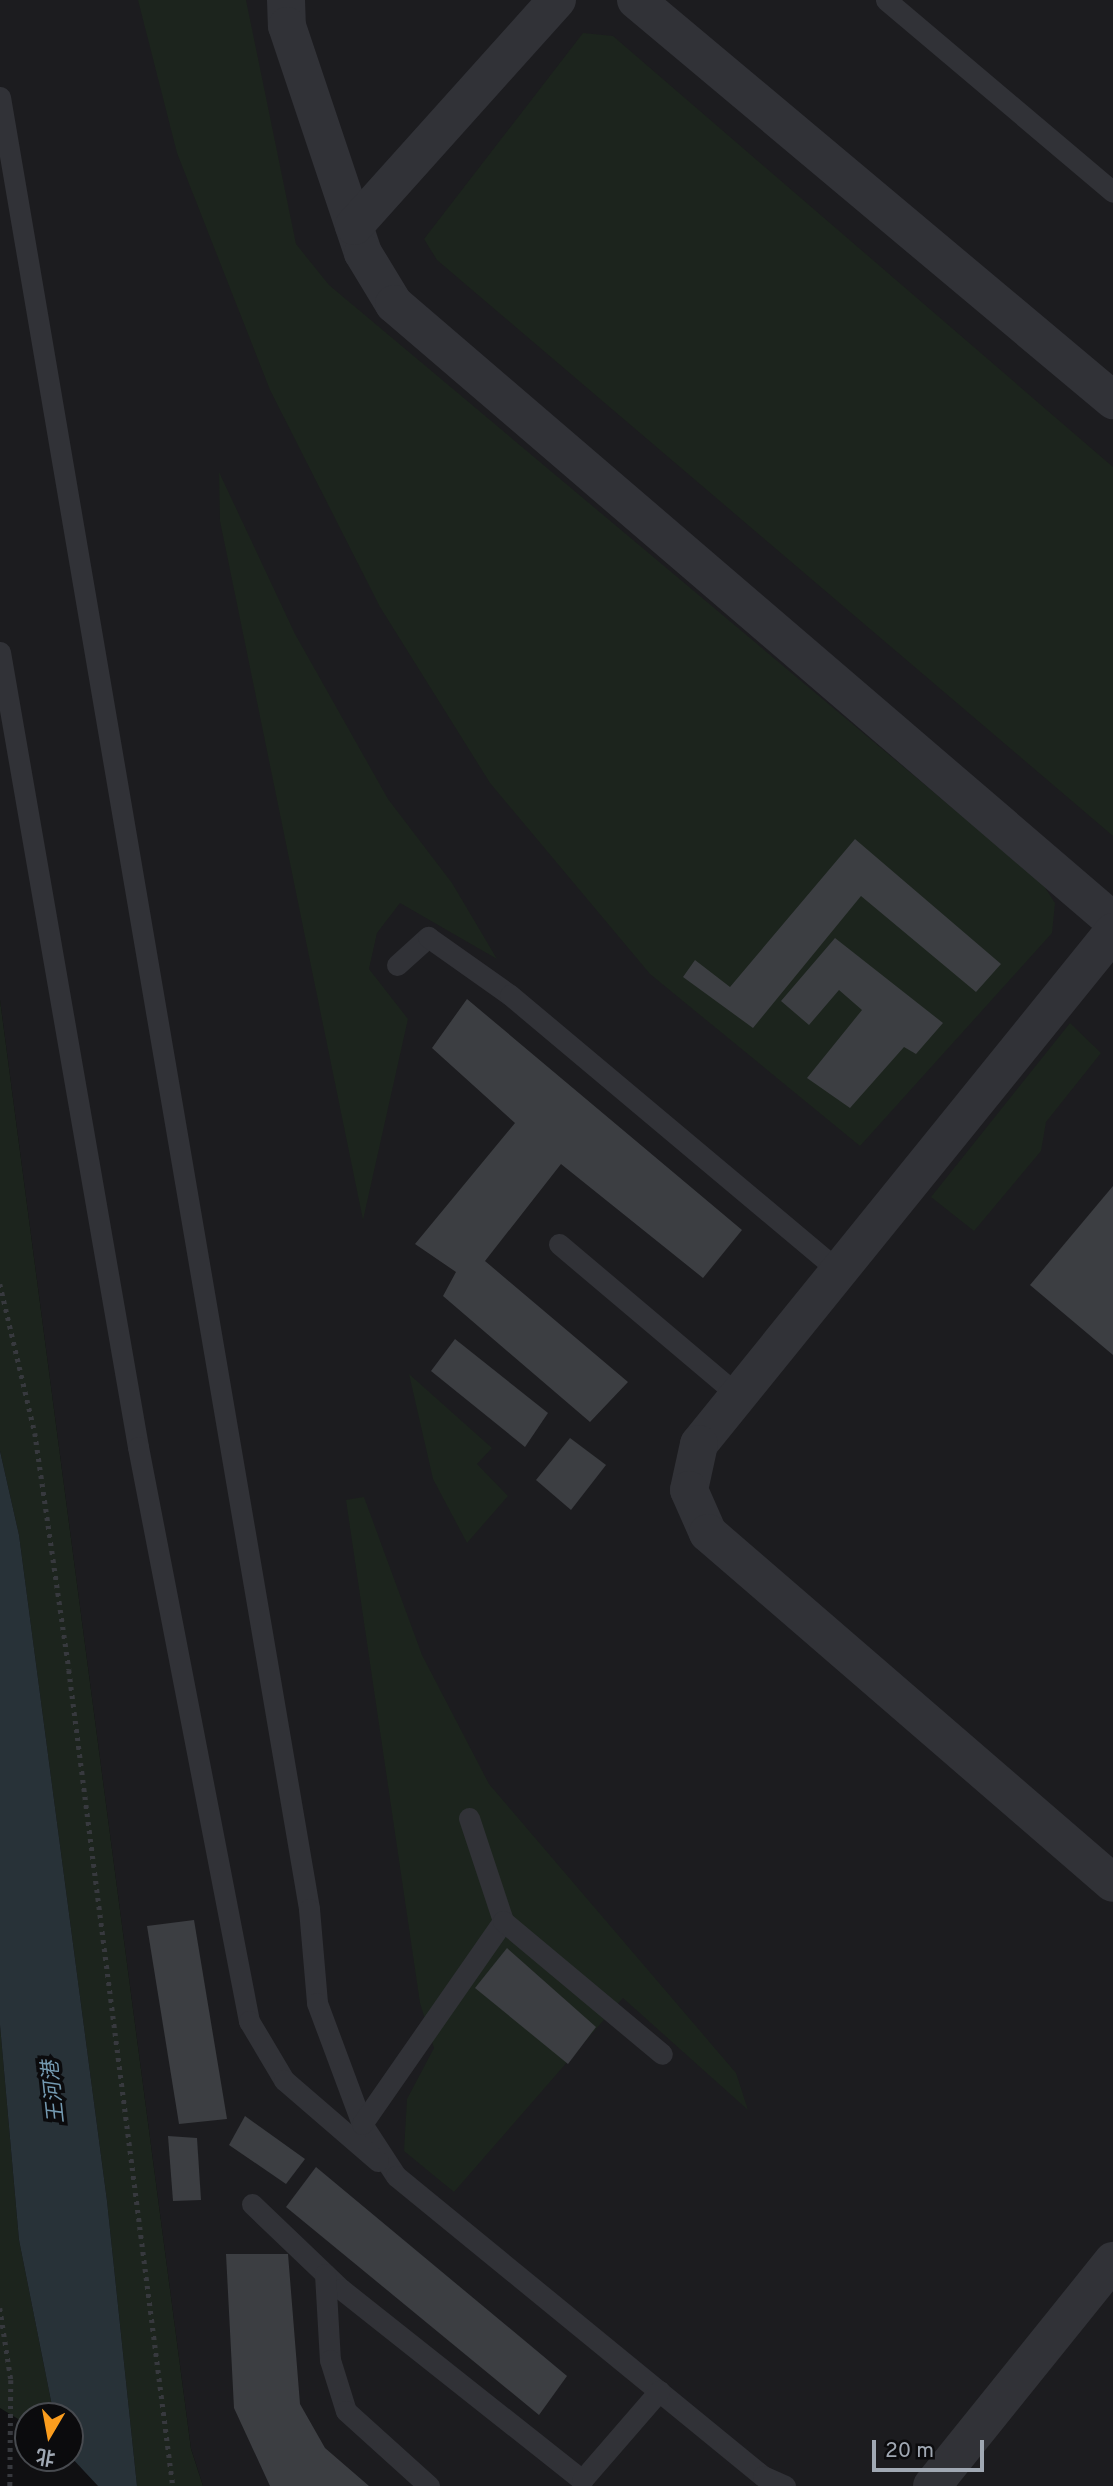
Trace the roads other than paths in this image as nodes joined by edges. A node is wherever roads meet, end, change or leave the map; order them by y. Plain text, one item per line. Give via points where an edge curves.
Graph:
1 (286, 0) edge
2 (557, 0) edge
3 (636, 0) edge
4 (886, 0) edge
5 (0, 97) edge
6 (1113, 192) edge
7 (354, 226) junction
8 (1113, 400) edge
9 (0, 652) edge
10 (1113, 921) edge
11 (1113, 932) edge
12 (397, 965) dead end
13 (559, 1244) dead end
14 (839, 1270) junction
15 (738, 1395) junction
16 (469, 1818) dead end
17 (1113, 1883) edge
18 (503, 1922) junction
19 (662, 2054) dead end
20 (362, 2124) junction
21 (396, 2176) junction
22 (252, 2204) dead end
23 (1113, 2261) edge
24 (326, 2274) junction
25 (659, 2391) junction
26 (579, 2483) edge
27 (429, 2486) edge
28 (785, 2486) edge
29 (932, 2486) edge

1 - 7 street via 287,26
2 - 7 street
3 - 8 street
4 - 6 lane
5 - 20 lane via 307,1895 317,2003
7 - 10 street via 394,304
9 - 21 lane via 136,1434 248,2021 284,2080
11 - 14 street
12 - 14 lane via 428,937 510,995
13 - 15 lane
14 - 15 street
15 - 17 street via 699,1444 689,1490 708,1533
16 - 18 lane
18 - 19 lane
18 - 20 lane
20 - 21 lane
21 - 25 lane
22 - 24 lane
23 - 29 street
24 - 26 lane
24 - 27 lane via 330,2360 346,2411
25 - 26 lane
25 - 28 lane via 763,2476

